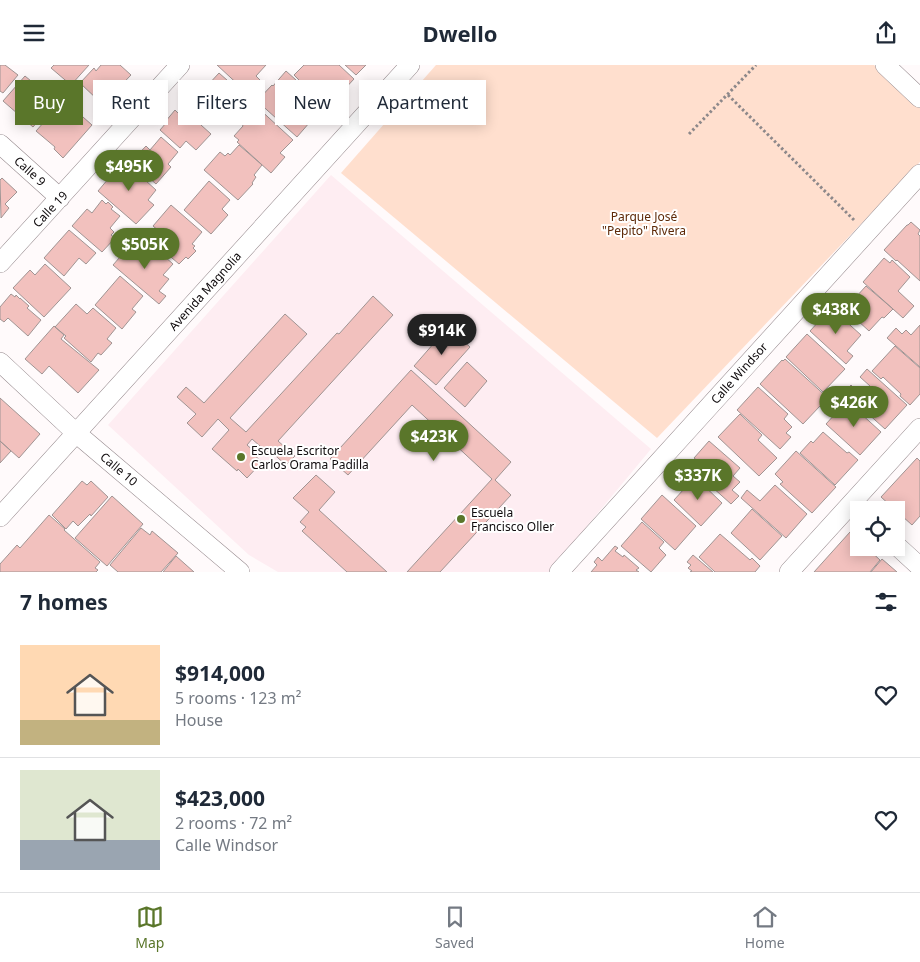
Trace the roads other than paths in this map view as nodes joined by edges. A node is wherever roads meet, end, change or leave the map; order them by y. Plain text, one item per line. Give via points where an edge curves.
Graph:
1 (410, 65) edge
2 (885, 65) edge
3 (170, 69) edge
4 (920, 98) edge
5 (0, 144) edge
6 (920, 174) edge
7 (60, 198) junction
8 (0, 263) edge
9 (0, 362) edge
10 (920, 428) edge
11 (76, 433) junction
12 (861, 501) edge
13 (850, 513) edge
14 (0, 517) edge
15 (905, 553) edge
16 (920, 567) edge
17 (240, 572) edge
18 (559, 572) edge
19 (789, 572) edge

1 - 11 street, Avenida Magnolia
2 - 4 street
3 - 7 street, Calle 19
5 - 7 street, Calle 9
6 - 18 street, Calle Windsor
7 - 8 street, Calle 19
9 - 11 street, Calle 10
10 - 12 street
11 - 14 street, Avenida Magnolia
11 - 17 street, Calle 10
13 - 19 street
15 - 16 street

